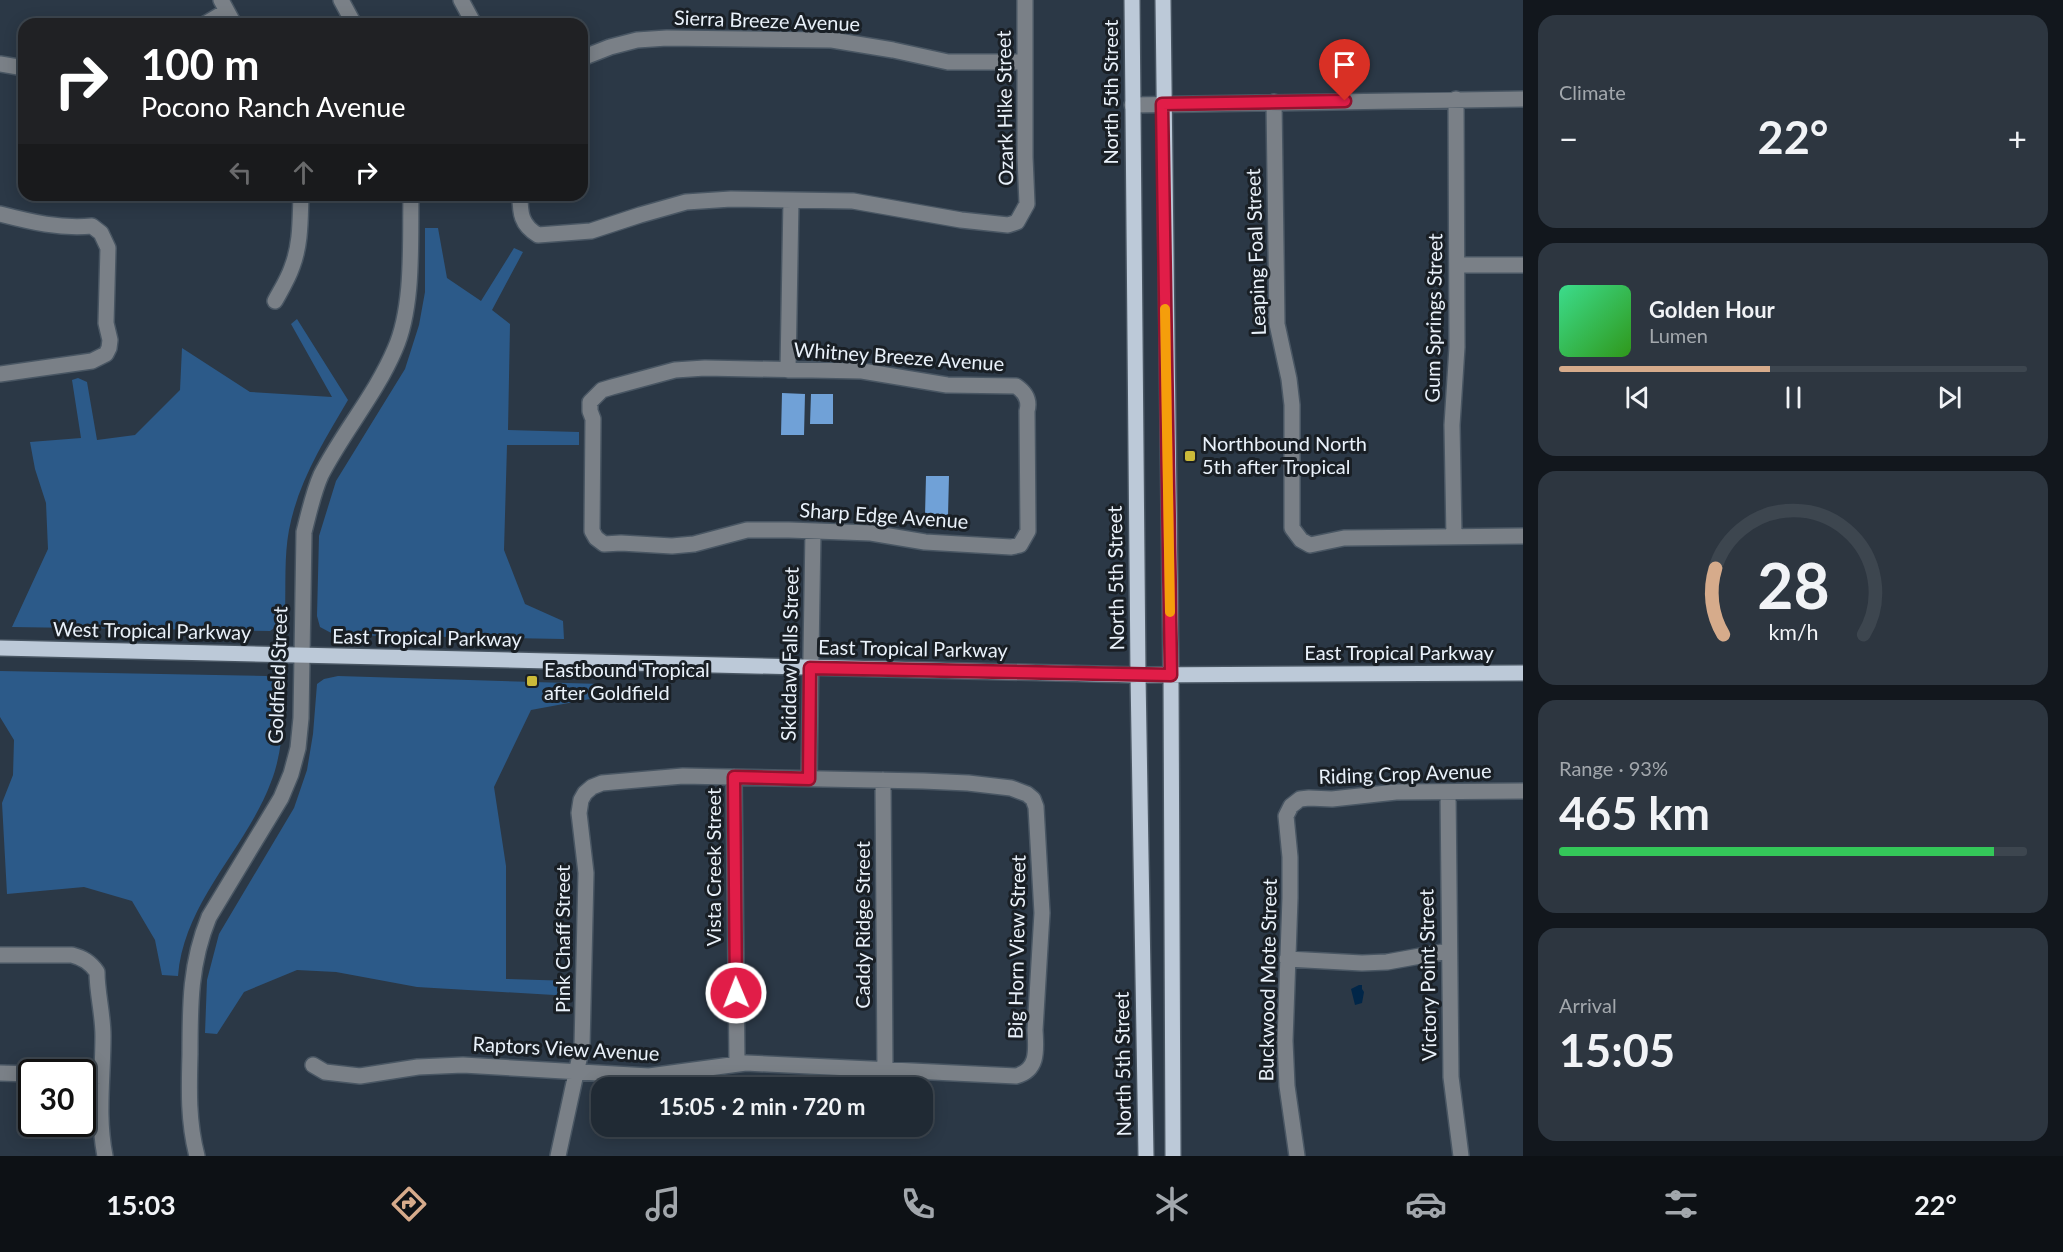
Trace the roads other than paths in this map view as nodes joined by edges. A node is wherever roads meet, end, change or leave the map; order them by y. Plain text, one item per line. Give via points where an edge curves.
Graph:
1 (461, 0) edge
2 (1025, 0) edge
3 (1132, 0) edge
4 (1163, 0) edge
5 (346, 2) edge
6 (352, 18) edge
7 (471, 18) edge
8 (588, 55) edge
9 (1025, 62) junction
10 (0, 64) edge
11 (18, 67) edge
12 (1456, 99) junction
13 (1523, 99) edge
14 (1274, 102) junction
15 (1162, 104) junction
16 (1132, 105) junction
17 (790, 200) junction
18 (301, 201) edge
19 (411, 201) edge
20 (521, 201) edge
21 (0, 214) edge
22 (1457, 265) junction
23 (1523, 265) edge
24 (274, 302) dead end
25 (788, 370) junction
26 (0, 374) edge
27 (813, 531) junction
28 (1523, 536) edge
29 (1454, 537) junction
30 (596, 538) joint
31 (1024, 538) joint
32 (0, 648) edge
33 (303, 656) junction
34 (810, 668) junction
35 (1523, 673) edge
36 (1138, 675) junction
37 (1171, 675) junction
38 (734, 777) junction
39 (809, 779) junction
40 (883, 780) junction
41 (1523, 791) edge
42 (1448, 792) junction
43 (1291, 806) joint
44 (1448, 951) junction
45 (0, 955) edge
46 (1287, 959) junction
47 (737, 1064) junction
48 (313, 1065) dead end
49 (1031, 1066) joint
50 (885, 1070) junction
51 (0, 1073) edge
52 (577, 1073) junction
53 (18, 1074) edge
54 (96, 1076) edge
55 (101, 1076) junction
56 (193, 1155) edge
57 (105, 1156) edge
58 (558, 1156) edge
59 (1146, 1156) edge
60 (1173, 1156) edge
61 (1296, 1156) edge
62 (1461, 1156) edge

1 - 7 street
2 - 9 street, Ozark Hike Street
3 - 16 main road, North 5th Street
4 - 15 main road
5 - 6 street
8 - 9 street, Sierra Breeze Avenue via 637,40 667,38 832,40 948,62
9 - 17 street, Ozark Hike Street via 1027,204 1017,222 1008,225 933,216 853,201
10 - 11 street
12 - 13 street
12 - 14 street
12 - 22 street, Gum Springs Street
14 - 15 street
14 - 29 street, Leaping Foal Street via 1277,324 1292,405 1292,528 1310,544 1344,538
15 - 16 street
15 - 37 main road
16 - 36 main road, North 5th Street
17 - 20 street via 686,202 591,231 538,235 523,221
17 - 25 street
18 - 24 street via 297,252
19 - 33 street, Goldfield Street via 407,304 396,348 321,476 304,532
21 - 26 street via 63,227 92,226 101,233 108,248 106,323 110,340 109,348 92,361
22 - 23 street
22 - 29 street, Gum Springs Street via 1452,425
25 - 30 street, Whitney Breeze Avenue via 675,370 595,395 590,411 592,531
25 - 31 street, Whitney Breeze Avenue via 862,371 947,385 1016,386 1029,403 1028,531
27 - 30 street, Sharp Edge Avenue via 747,530 672,546 604,544
27 - 31 street, Sharp Edge Avenue via 872,532 925,542 1011,547
27 - 34 street, Skiddaw Falls Street
28 - 29 street
32 - 33 main road, West Tropical Parkway
33 - 34 main road, East Tropical Parkway
33 - 56 street, Goldfield Street via 298,748 291,774 281,798 209,917 194,964 189,1113
34 - 36 main road, East Tropical Parkway
34 - 39 street, Skiddaw Falls Street
35 - 37 main road, East Tropical Parkway
36 - 37 main road, East Tropical Parkway
36 - 59 main road, North 5th Street
37 - 60 main road
38 - 39 street
38 - 47 street, Vista Creek Street
38 - 52 street, Pink Chaff Street via 683,776 602,783 592,787 581,800 586,873 584,1006
39 - 40 street
40 - 49 street, Big Horn View Street via 1011,788 1033,800 1042,912 1036,1046
40 - 50 street, Caddy Ridge Street
41 - 42 street, Riding Crop Avenue
42 - 43 street, Riding Crop Avenue via 1310,798
42 - 44 street, Victory Point Street
43 - 46 street, Buckwood Mote Street via 1286,816 1290,857
44 - 46 street via 1387,962
44 - 62 street, Victory Point Street via 1451,1077
45 - 55 street via 72,955 92,964 97,972 103,1035
46 - 61 street, Buckwood Mote Street via 1287,1086
47 - 50 street, Raptors View Avenue
47 - 52 street, Raptors View Avenue via 649,1077
48 - 52 street, Raptors View Avenue via 325,1072 360,1076 441,1065
49 - 50 street, Raptors View Avenue via 1016,1076
51 - 53 street
52 - 58 street, Pink Chaff Street
54 - 55 street
55 - 57 street

